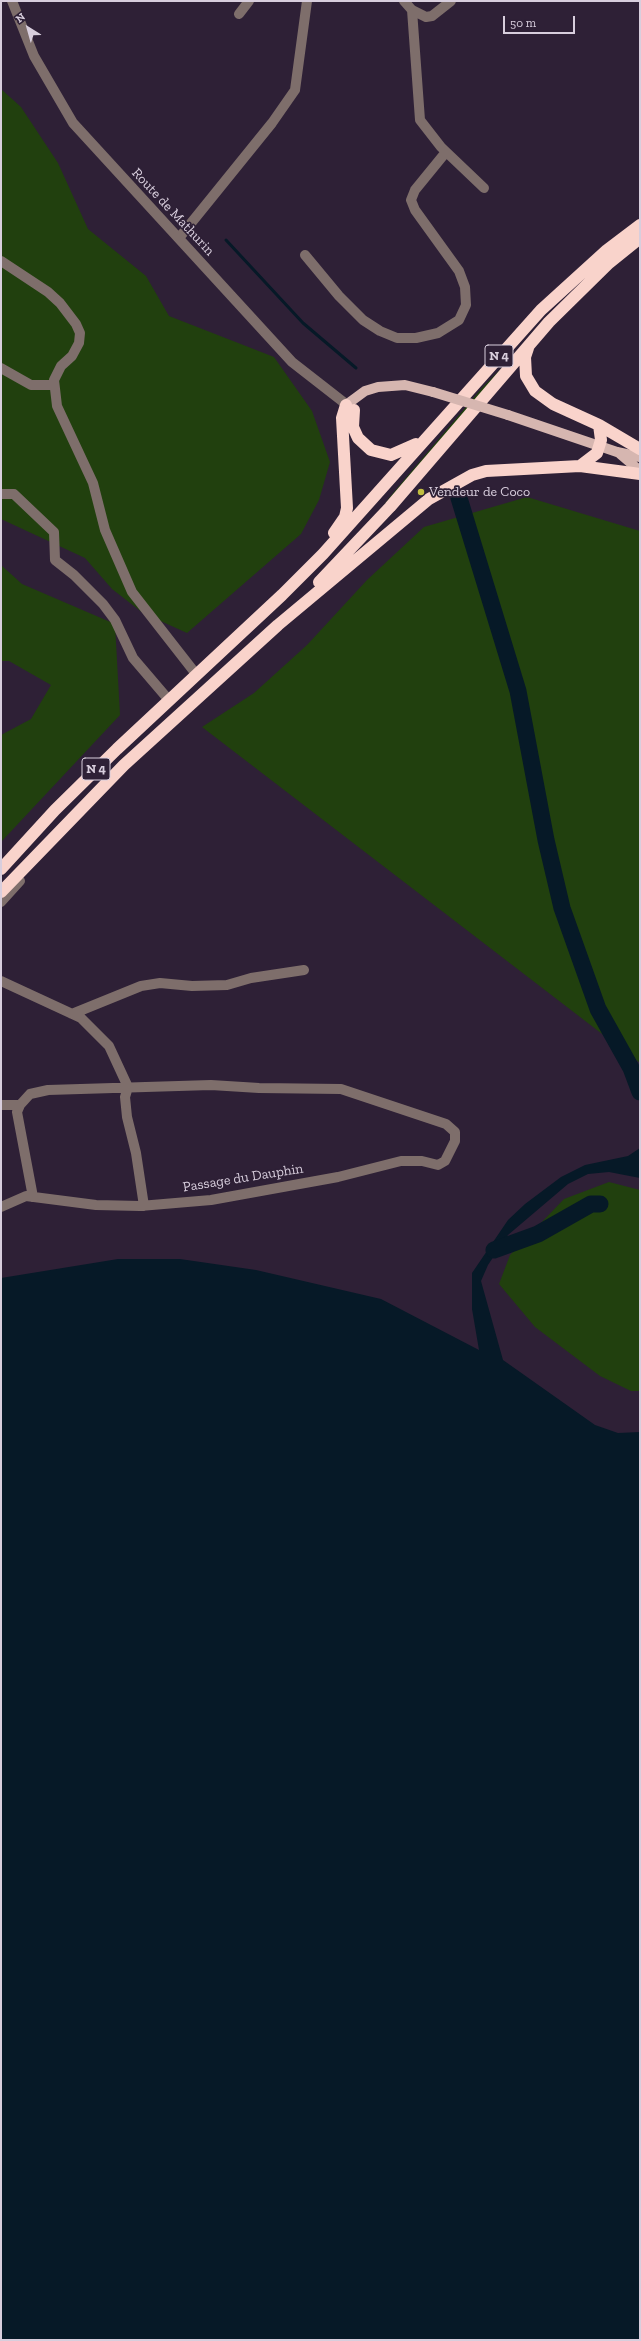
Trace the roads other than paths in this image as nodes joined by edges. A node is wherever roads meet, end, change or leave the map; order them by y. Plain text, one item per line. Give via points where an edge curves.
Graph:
1 (12, 1) edge
2 (249, 1) edge
3 (307, 1) edge
4 (404, 1) edge
5 (451, 1) edge
6 (412, 10) junction
7 (239, 14) dead end
8 (446, 152) junction
9 (484, 188) dead end
10 (640, 225) edge
11 (179, 238) junction
12 (640, 238) edge
13 (305, 254) dead end
14 (1, 261) edge
15 (528, 348) junction
16 (1, 368) edge
17 (54, 385) junction
18 (350, 408) junction
19 (599, 425) junction
20 (421, 442) junction
21 (600, 446) junction
22 (640, 449) edge
23 (617, 452) junction
24 (640, 457) edge
25 (580, 466) junction
26 (640, 471) edge
27 (640, 474) edge
28 (1, 494) edge
29 (282, 595) junction
30 (278, 625) junction
31 (196, 674) junction
32 (168, 699) junction
33 (180, 714) junction
34 (1, 869) edge
35 (1, 892) edge
36 (1, 902) edge
37 (304, 970) dead end
38 (1, 981) edge
39 (72, 1014) junction
40 (128, 1087) junction
41 (1, 1105) edge
42 (20, 1105) junction
43 (33, 1197) junction
44 (144, 1206) junction
45 (1, 1207) edge

1 - 11 street, Route de Mathurin via 34,56 73,123
2 - 7 street
3 - 11 street via 295,90 272,123
4 - 6 street
5 - 6 street via 432,16
6 - 8 street via 420,120
8 - 9 street
8 - 13 street via 415,190 411,200 459,270 465,287 466,305 459,320 438,333 416,338 397,338 380,331 363,320 339,296
10 - 20 highway, N 4 via 541,310
11 - 18 street, Route de Mathurin via 292,362
12 - 15 highway, N 4 via 598,274 549,322
14 - 17 street via 48,292 76,324 80,334 79,343 72,356 57,372
15 - 19 highway via 525,357 526,376 535,391 558,407
15 - 30 highway, N 4 via 390,507
16 - 17 street via 31,385
17 - 31 street via 57,406 93,483 105,530 132,592
18 - 20 highway via 358,438 376,452 398,454
18 - 21 main road, bridge via 365,391 378,387 405,386 508,415
18 - 29 highway via 342,418 347,487 345,517
19 - 21 highway
19 - 22 highway
20 - 29 highway, N 4 via 363,511
21 - 23 main road
21 - 25 highway via 592,458
23 - 24 main road
23 - 26 main road
25 - 27 highway
25 - 30 highway via 486,471 456,482 428,499
28 - 32 street via 14,494 54,532 55,560 103,604 115,620 133,658
29 - 31 highway, N 4
30 - 33 highway, N 4
31 - 32 highway, N 4
32 - 34 highway, N 4 via 55,810
33 - 35 highway, N 4 via 124,765
33 - 36 street via 45,852
37 - 39 street via 251,978 227,985 192,986 160,983 141,986
38 - 39 street
39 - 40 street via 81,1018 109,1046
40 - 42 street via 48,1090 30,1094
40 - 44 street via 125,1097 127,1117 136,1153
40 - 44 street, Passage du Dauphin via 211,1085 341,1089 446,1124 455,1132 455,1140 445,1161 438,1165 401,1160 338,1177 270,1190 211,1200
41 - 42 street
42 - 43 street via 17,1112
43 - 44 street, Passage du Dauphin via 96,1205
43 - 45 street, Passage du Dauphin via 26,1196

